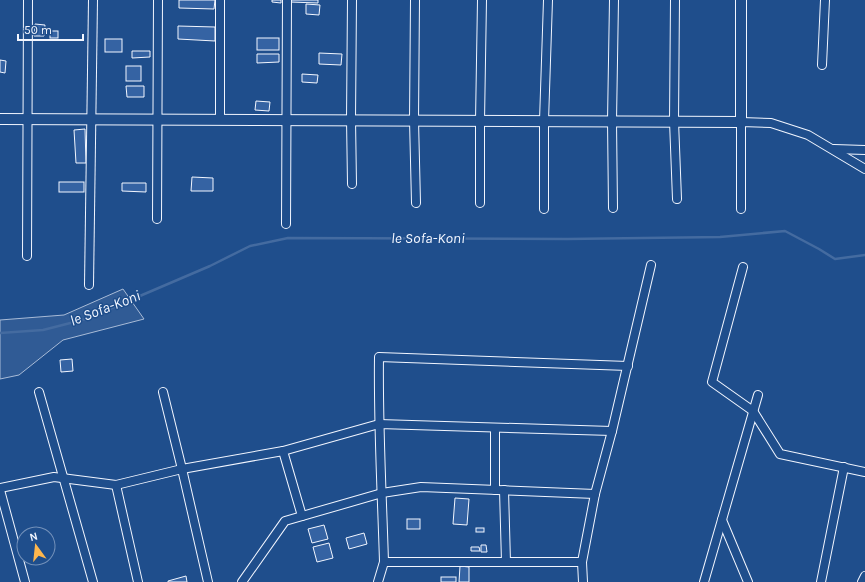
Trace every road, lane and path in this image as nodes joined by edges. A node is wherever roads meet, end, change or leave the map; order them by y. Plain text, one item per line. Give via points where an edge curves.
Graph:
1 (28, 0) edge
2 (92, 0) edge
3 (158, 0) edge
4 (220, 0) edge
5 (287, 0) edge
6 (352, 0) edge
7 (415, 0) edge
8 (482, 0) edge
9 (548, 0) edge
10 (614, 0) edge
11 (675, 0) edge
12 (741, 0) edge
13 (825, 0) edge
14 (822, 65) dead end
15 (0, 119) edge
16 (28, 119) junction
17 (91, 119) junction
18 (157, 119) junction
19 (287, 119) junction
20 (220, 120) junction
21 (351, 120) junction
22 (414, 120) junction
23 (480, 121) junction
24 (544, 121) junction
25 (612, 121) junction
26 (674, 121) junction
27 (741, 122) junction
28 (832, 149) junction
29 (865, 150) edge
30 (865, 169) edge
31 (352, 184) dead end
32 (677, 199) dead end
33 (416, 202) dead end
34 (480, 203) dead end
35 (613, 208) dead end
36 (544, 209) dead end
37 (741, 209) dead end
38 (158, 219) dead end
39 (286, 224) dead end
40 (27, 256) dead end
41 (651, 265) dead end
42 (743, 267) dead end
43 (89, 285) dead end
44 (628, 366) junction
45 (39, 392) dead end
46 (163, 392) dead end
47 (758, 395) dead end
48 (754, 411) junction
49 (379, 424) junction
50 (495, 428) junction
51 (612, 431) junction
52 (283, 451) junction
53 (844, 468) junction
54 (182, 469) junction
55 (865, 472) edge
56 (64, 478) junction
57 (116, 485) junction
58 (0, 489) edge
59 (495, 490) junction
60 (504, 490) junction
61 (382, 493) junction
62 (595, 494) junction
63 (302, 516) junction
64 (722, 520) junction
65 (384, 562) junction
66 (506, 562) junction
67 (582, 562) junction
68 (865, 576) edge
69 (25, 582) edge
70 (93, 582) edge
71 (138, 582) edge
72 (208, 582) edge
73 (242, 582) edge
74 (378, 582) edge
75 (584, 582) edge
76 (704, 582) edge
77 (748, 582) edge
78 (821, 582) edge
79 (862, 582) edge

1 - 16 street
2 - 17 street
3 - 18 street
4 - 20 street
5 - 19 street
6 - 21 street
7 - 22 street
8 - 23 street
9 - 24 street
10 - 25 street
11 - 26 street
12 - 27 street
13 - 14 street
15 - 16 street
16 - 17 street
16 - 40 street
17 - 18 street
17 - 43 street
18 - 20 street
18 - 38 street
19 - 20 street
19 - 21 street
19 - 39 street
21 - 22 street
21 - 31 street
22 - 23 street
22 - 33 street
23 - 24 street
23 - 34 street
24 - 25 street
24 - 36 street
25 - 26 street
25 - 35 street
26 - 27 street
26 - 32 street
27 - 28 street via 771,123 808,136
27 - 37 street
28 - 29 street
28 - 30 street
41 - 44 street
42 - 48 street via 712,382
44 - 49 street via 379,357
44 - 51 street
45 - 56 street
46 - 54 street
47 - 48 street
48 - 53 street via 780,454
48 - 64 street
49 - 50 street
49 - 52 street
49 - 61 street
50 - 51 street
50 - 59 street
51 - 62 street
52 - 54 street
52 - 63 street
53 - 55 street
53 - 78 street
54 - 57 street
54 - 72 street
56 - 57 street
56 - 58 street via 54,477
56 - 70 street
57 - 71 street
58 - 69 street
59 - 60 street
59 - 61 street via 421,487
60 - 62 street
60 - 66 street
61 - 63 street
61 - 65 street
62 - 67 street
63 - 73 street via 285,521
64 - 76 street
64 - 77 street
65 - 66 street
65 - 74 street
66 - 67 street
67 - 75 street
68 - 79 street

